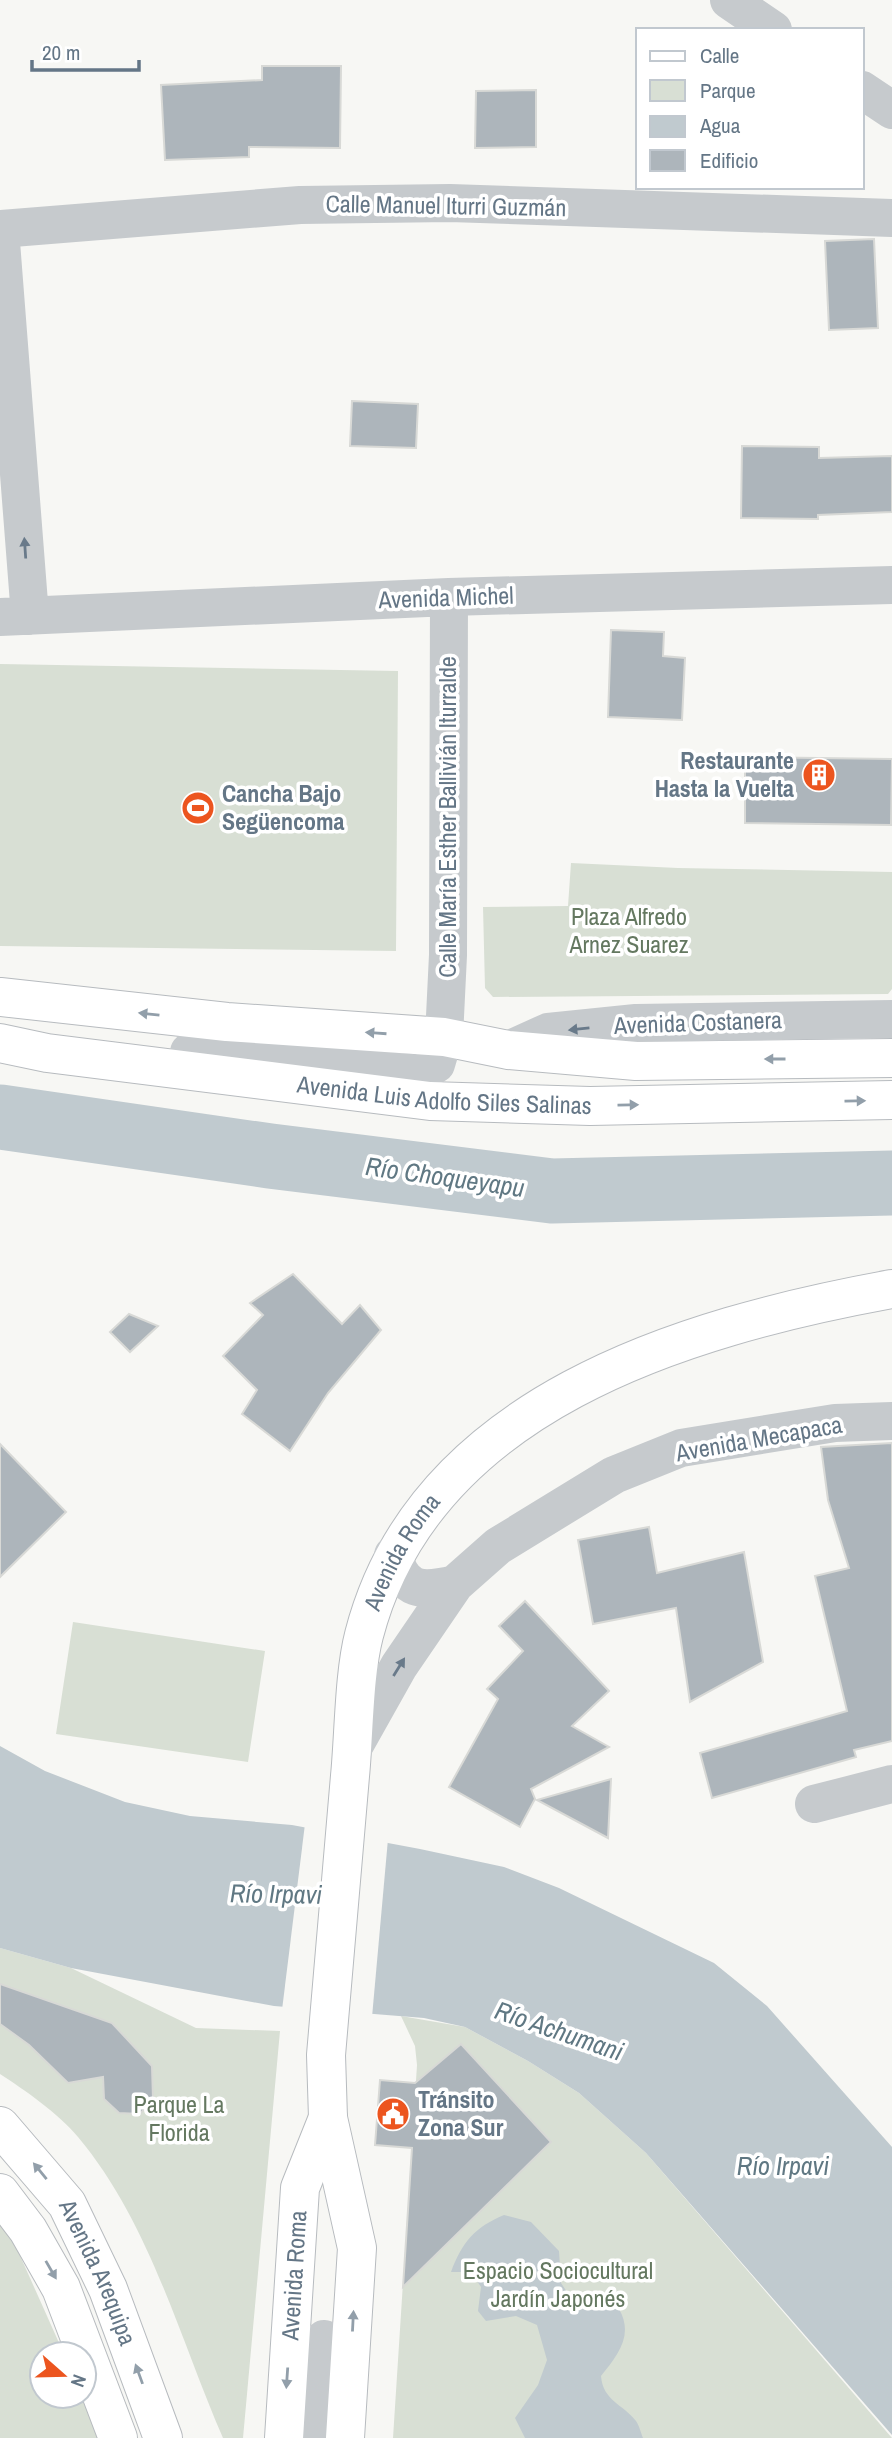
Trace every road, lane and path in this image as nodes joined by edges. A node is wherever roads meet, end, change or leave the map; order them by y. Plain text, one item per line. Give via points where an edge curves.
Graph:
1 (729, 0) edge
2 (770, 28) edge
3 (864, 91) edge
4 (892, 110) edge
5 (892, 218) edge
6 (0, 229) edge
7 (892, 585) edge
8 (449, 597) junction
9 (15, 616) edge
10 (0, 997) edge
11 (892, 1019) edge
12 (444, 1037) junction
13 (0, 1042) edge
14 (508, 1050) junction
15 (892, 1058) edge
16 (892, 1100) edge
17 (892, 1289) edge
18 (892, 1421) edge
19 (393, 1555) junction
20 (455, 1584) junction
21 (353, 1748) junction
22 (892, 1784) edge
23 (814, 1804) dead end
24 (328, 2118) junction
25 (0, 2126) edge
26 (0, 2193) edge
27 (118, 2438) edge
28 (163, 2438) edge
29 (284, 2438) edge
30 (311, 2438) edge
31 (324, 2438) edge
32 (345, 2438) edge

1 - 2 street
3 - 4 street
5 - 6 street, Calle Manuel Iturri Guzmán via 450,203 300,205
9 -> 6 street
7 - 8 street, Avenida Michel
8 - 9 street, Avenida Michel
8 - 12 street, Calle María Esther Ballivián Iturralde
12 -> 10 main road, Avenida Luis Adolfo Siles Salinas via 227,1022
11 -> 14 street, Avenida Costanera via 636,1023 548,1032
12 - 13 street via 436,1064 421,1074 50,1038
12 - 14 main road, Avenida Luis Adolfo Siles Salinas
13 -> 16 main road, Avenida Luis Adolfo Siles Salinas via 47,1053 430,1101 590,1106
15 -> 14 main road, Avenida Luis Adolfo Siles Salinas via 636,1061
17 - 19 main road, Avenida Roma via 810,1304 732,1326 655,1351 573,1388 511,1426 464,1467 424,1508
18 - 20 street, Avenida Mecapaca via 835,1423 681,1448 614,1475 498,1546
19 - 20 street via 398,1573 412,1587 431,1590
19 - 21 main road, Avenida Roma via 364,1637
21 -> 20 street, Avenida Mecapaca via 399,1666
21 - 24 main road, Avenida Roma via 326,2055
22 - 23 street
24 -> 29 main road, Avenida Roma via 300,2188
32 -> 24 main road, Avenida Roma via 357,2248
28 -> 25 main road, Avenida Arequipa via 108,2289 68,2204
26 -> 27 main road, Avenida Arequipa via 28,2230 61,2288
30 - 31 street via 318,2344 324,2339 330,2346

